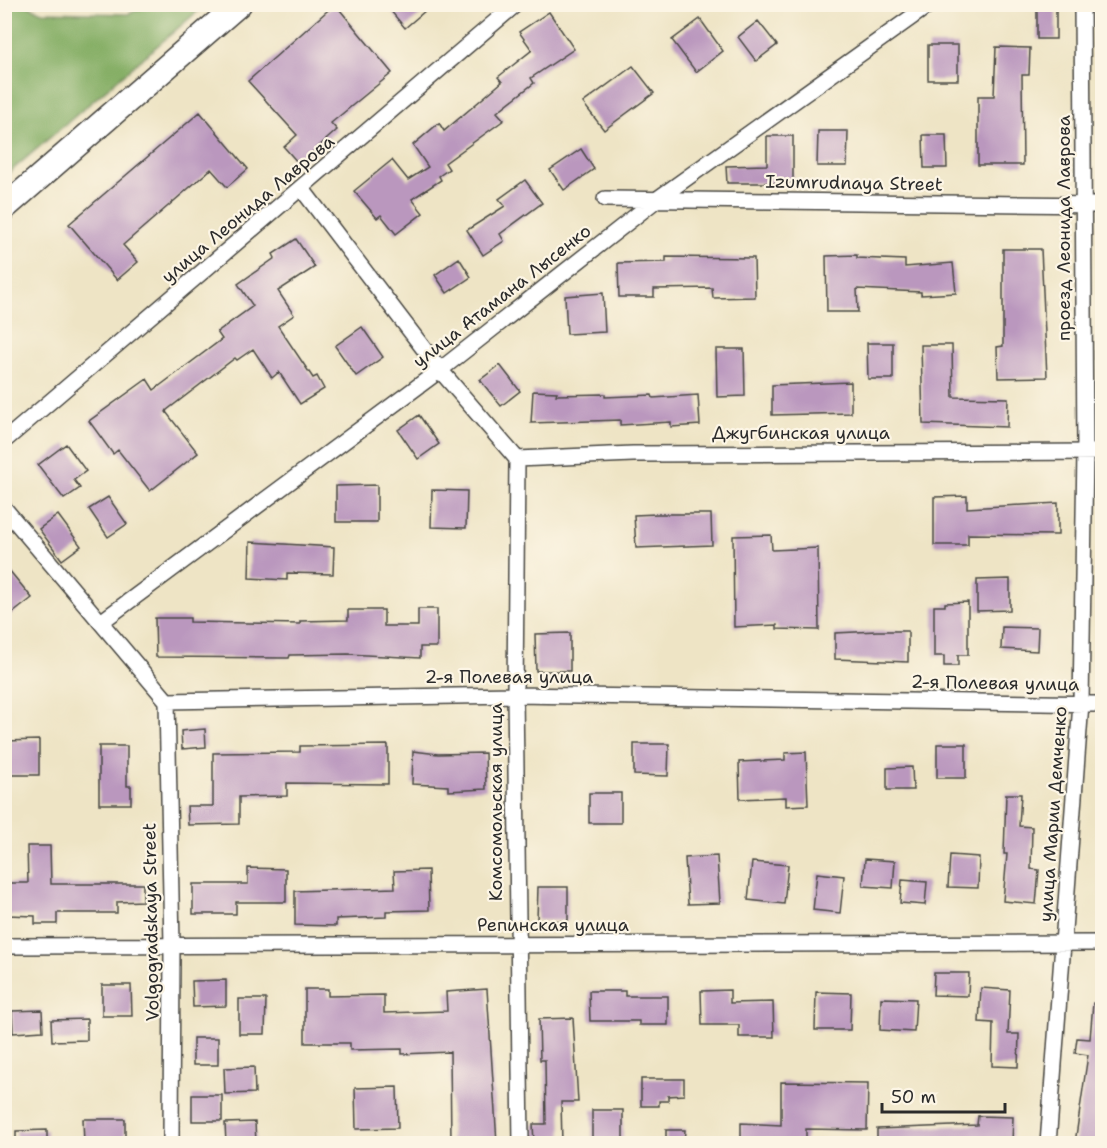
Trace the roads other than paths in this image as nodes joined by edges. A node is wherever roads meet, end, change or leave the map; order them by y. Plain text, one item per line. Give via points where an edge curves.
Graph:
1 (239, 4) edge
2 (516, 4) edge
3 (930, 4) edge
4 (1082, 4) edge
5 (302, 189) junction
6 (605, 199) dead end
7 (656, 200) junction
8 (1102, 205) edge
9 (1083, 206) junction
10 (4, 208) edge
11 (440, 370) junction
12 (4, 441) edge
13 (1085, 452) junction
14 (1102, 452) edge
15 (517, 459) junction
16 (4, 508) edge
17 (101, 622) junction
18 (515, 695) junction
19 (167, 701) junction
20 (1082, 704) junction
21 (1102, 704) edge
22 (1063, 943) junction
23 (1102, 943) edge
24 (172, 945) junction
25 (517, 945) junction
26 (4, 946) edge
27 (171, 1143) edge
28 (520, 1143) edge
29 (1048, 1143) edge

1 - 10 main road
2 - 5 street, улица Леонида Лаврова
3 - 7 street, улица Атамана Лысенко
4 - 9 street, проезд Леонида Лаврова
5 - 11 street
5 - 12 street, улица Леонида Лаврова
6 - 7 street, Izumrudnaya Street
7 - 9 street, Izumrudnaya Street
7 - 11 street, улица Атамана Лысенко
8 - 9 street, Izumrudnaya Street
9 - 13 street, проезд Леонида Лаврова
11 - 15 street
11 - 17 street, улица Атамана Лысенко
13 - 14 street, Джугбинская улица
13 - 15 street, Джугбинская улица via 633,454
13 - 20 street, улица Марии Демченко
15 - 18 street, Комсомольская улица
16 - 17 street
17 - 19 street
18 - 19 street, 2-я Полевая улица
18 - 20 street, 2-я Полевая улица
18 - 25 street, Комсомольская улица
19 - 24 street, Volgogradskaya Street
20 - 21 street, 2-я Полевая улица
20 - 22 street, улица Марии Демченко
22 - 23 street, Репинская улица
22 - 25 street, Репинская улица
22 - 29 street, улица Марии Демченко
24 - 25 street, Репинская улица
24 - 26 street, Репинская улица
24 - 27 street, Volgogradskaya Street
25 - 28 street, Комсомольская улица

